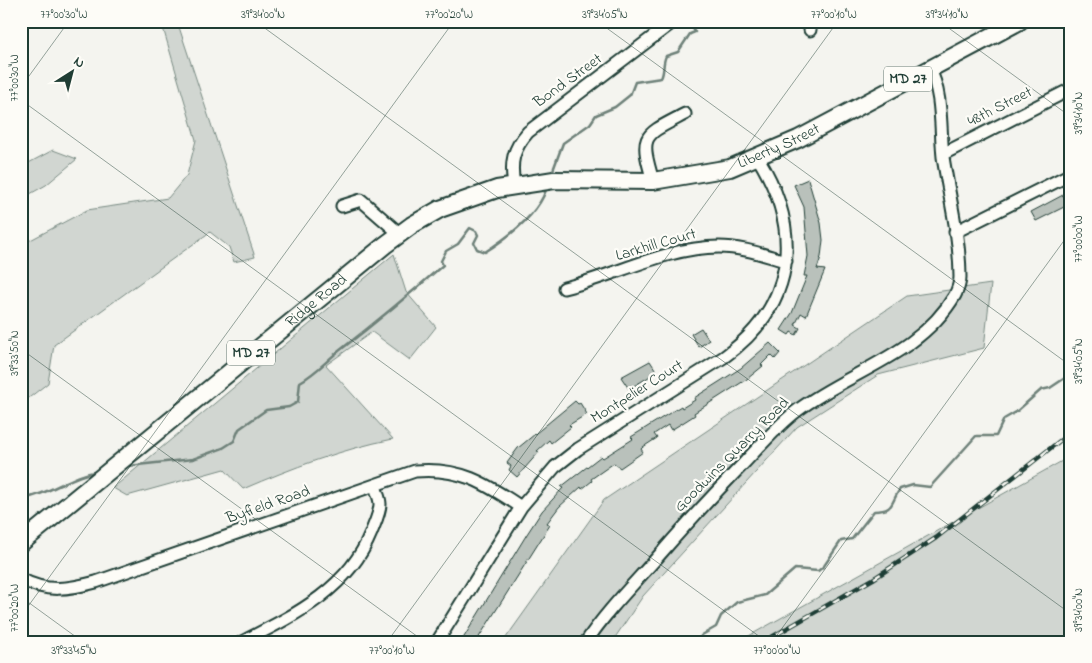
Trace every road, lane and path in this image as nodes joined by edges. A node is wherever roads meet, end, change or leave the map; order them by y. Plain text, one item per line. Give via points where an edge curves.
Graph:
1 (674, 21) edge
2 (1020, 21) edge
3 (929, 68) junction
4 (1071, 89) edge
5 (685, 114) dead end
6 (943, 154) junction
7 (758, 158) junction
8 (1071, 174) edge
9 (653, 181) junction
10 (514, 185) junction
11 (342, 206) dead end
12 (954, 232) junction
13 (400, 234) junction
14 (786, 261) junction
15 (564, 288) dead end
16 (374, 485) junction
17 (521, 507) junction
18 (21, 543) edge
19 (21, 579) edge
20 (242, 642) edge
21 (437, 642) edge
22 (586, 642) edge

1 - 10 street, Bond Street via 528,132 512,157
2 - 3 highway, Liberty Street / MD 27
3 - 6 street, Goodwins Quarry Road via 937,91
3 - 7 highway, Liberty Street / MD 27
4 - 6 street, 48th Street
5 - 9 street via 646,139 644,150
6 - 12 street, Goodwins Quarry Road
7 - 9 highway, Liberty Street / MD 27 via 707,173
7 - 14 street, Montpelier Court via 782,208
8 - 12 street
9 - 10 highway, Liberty Street / MD 27 via 576,180
10 - 13 highway, Ridge Road / MD 27 via 449,206
11 - 13 street via 361,200
12 - 22 street, Goodwins Quarry Road via 959,257 959,285 934,321 883,362 810,402 780,426 701,508 616,603
13 - 18 highway, Ridge Road / MD 27
14 - 15 street, Larkhill Court via 743,250 702,248
14 - 17 street, Montpelier Court via 779,290 770,308 740,345 578,449 555,467
16 - 17 street, Byfield Road via 415,471 437,469 486,483
16 - 19 street, Byfield Road via 96,582 67,589 43,588
16 - 20 street via 380,504 366,545 354,564 320,598 288,619
17 - 21 street, Montpelier Court

